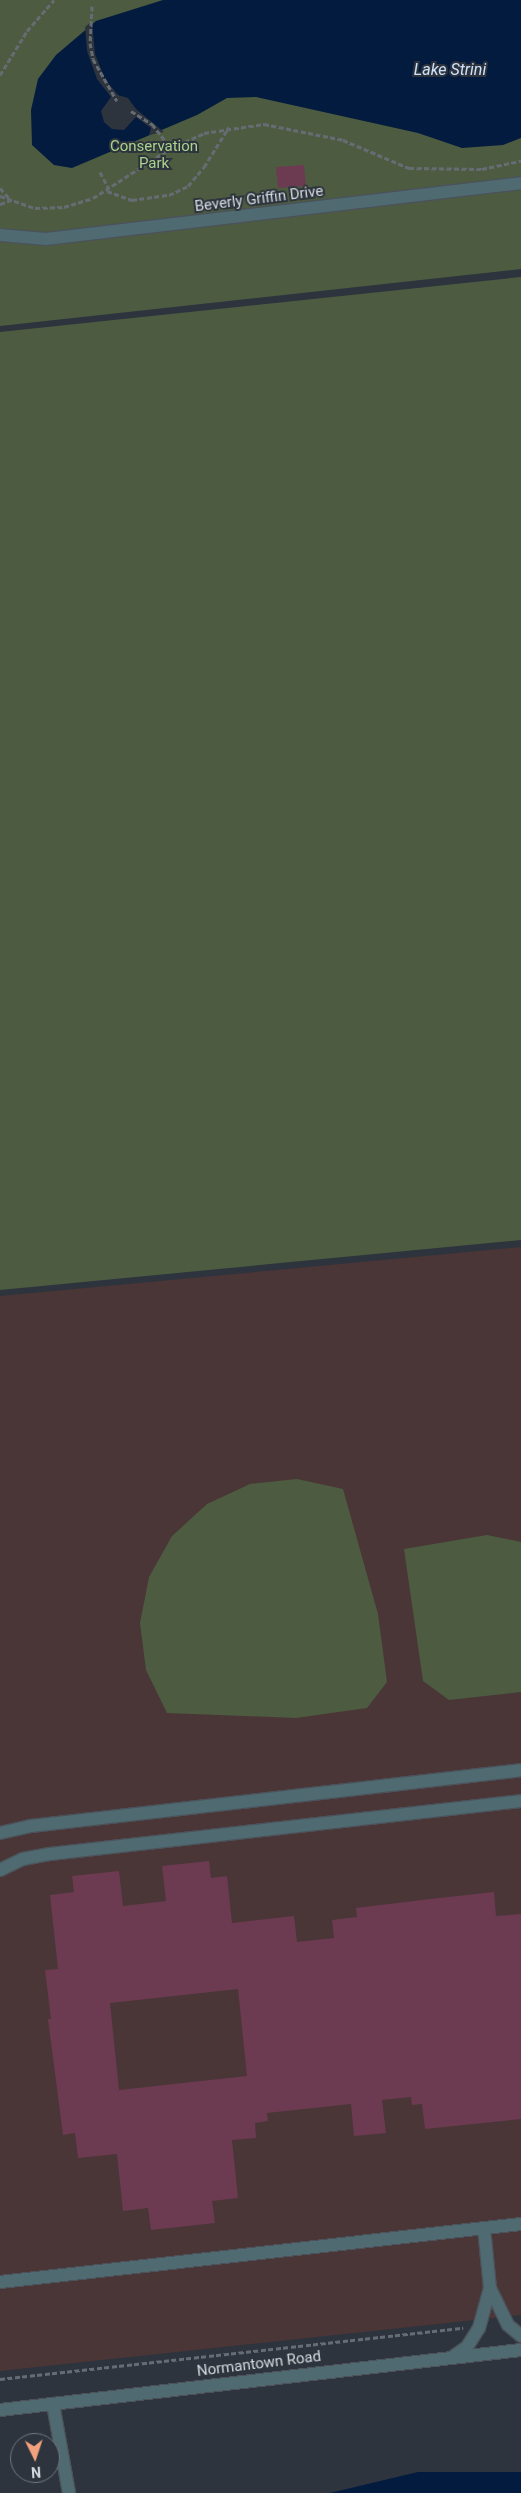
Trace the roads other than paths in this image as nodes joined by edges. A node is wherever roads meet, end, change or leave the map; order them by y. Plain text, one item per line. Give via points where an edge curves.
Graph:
1 (521, 183) edge
2 (0, 235) edge
3 (521, 1770) edge
4 (521, 1801) edge
5 (0, 1833) edge
6 (0, 1870) edge
7 (521, 2224) edge
8 (484, 2228) junction
9 (0, 2282) edge
10 (490, 2288) junction
11 (521, 2336) edge
12 (521, 2350) edge
13 (451, 2358) junction
14 (54, 2404) junction
15 (0, 2410) edge
16 (69, 2493) edge

1 - 2 street, Beverly Griffin Drive via 46,239
3 - 5 street via 32,1826
4 - 6 street via 50,1854 23,1859
7 - 8 street
8 - 9 street
8 - 10 street
10 - 11 street via 505,2320
10 - 13 street via 479,2328 467,2347
12 - 13 street, Normantown Road
13 - 14 street, Normantown Road
14 - 15 street, Normantown Road
14 - 16 street

